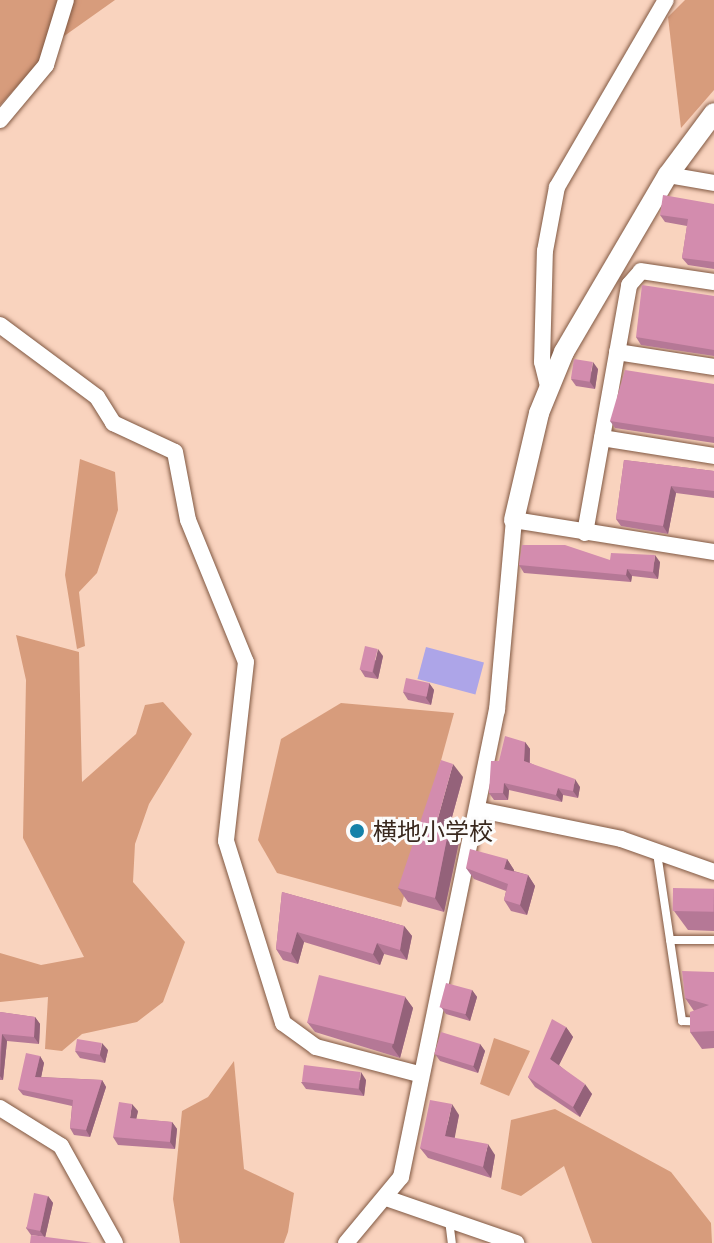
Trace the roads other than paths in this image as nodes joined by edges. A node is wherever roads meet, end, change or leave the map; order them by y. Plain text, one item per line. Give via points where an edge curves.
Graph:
1 (66, 0) edge
2 (666, 0) edge
3 (714, 113) edge
4 (0, 120) edge
5 (668, 175) junction
6 (714, 183) edge
7 (714, 282) edge
8 (0, 325) edge
9 (617, 352) junction
10 (714, 367) edge
11 (549, 390) junction
12 (602, 438) junction
13 (714, 456) edge
14 (514, 520) junction
15 (585, 533) junction
16 (714, 552) edge
17 (480, 810) junction
18 (657, 853) junction
19 (714, 872) edge
20 (670, 940) junction
21 (714, 940) edge
22 (714, 1022) edge
23 (419, 1074) junction
24 (0, 1108) edge
25 (386, 1198) junction
26 (449, 1220) junction
27 (115, 1243) edge
28 (346, 1243) edge
29 (452, 1243) edge
30 (516, 1243) edge

1 - 4 street via 46,65
2 - 11 street via 557,187 545,251 542,362
3 - 5 street
5 - 6 street
5 - 11 street via 578,324
7 - 9 street via 641,271 629,285
8 - 23 street via 97,397 113,423 175,452 188,520 246,662 226,841 283,1023
9 - 10 street
9 - 12 street
11 - 14 street
12 - 13 street
12 - 15 street
14 - 15 street
14 - 17 street via 504,657
15 - 16 street
17 - 18 street
17 - 23 street
18 - 19 street
18 - 20 lane
20 - 21 lane
20 - 22 lane via 682,1021
23 - 25 street via 401,1177
24 - 27 street via 61,1146
25 - 26 street
25 - 28 street
26 - 29 lane
26 - 30 street

